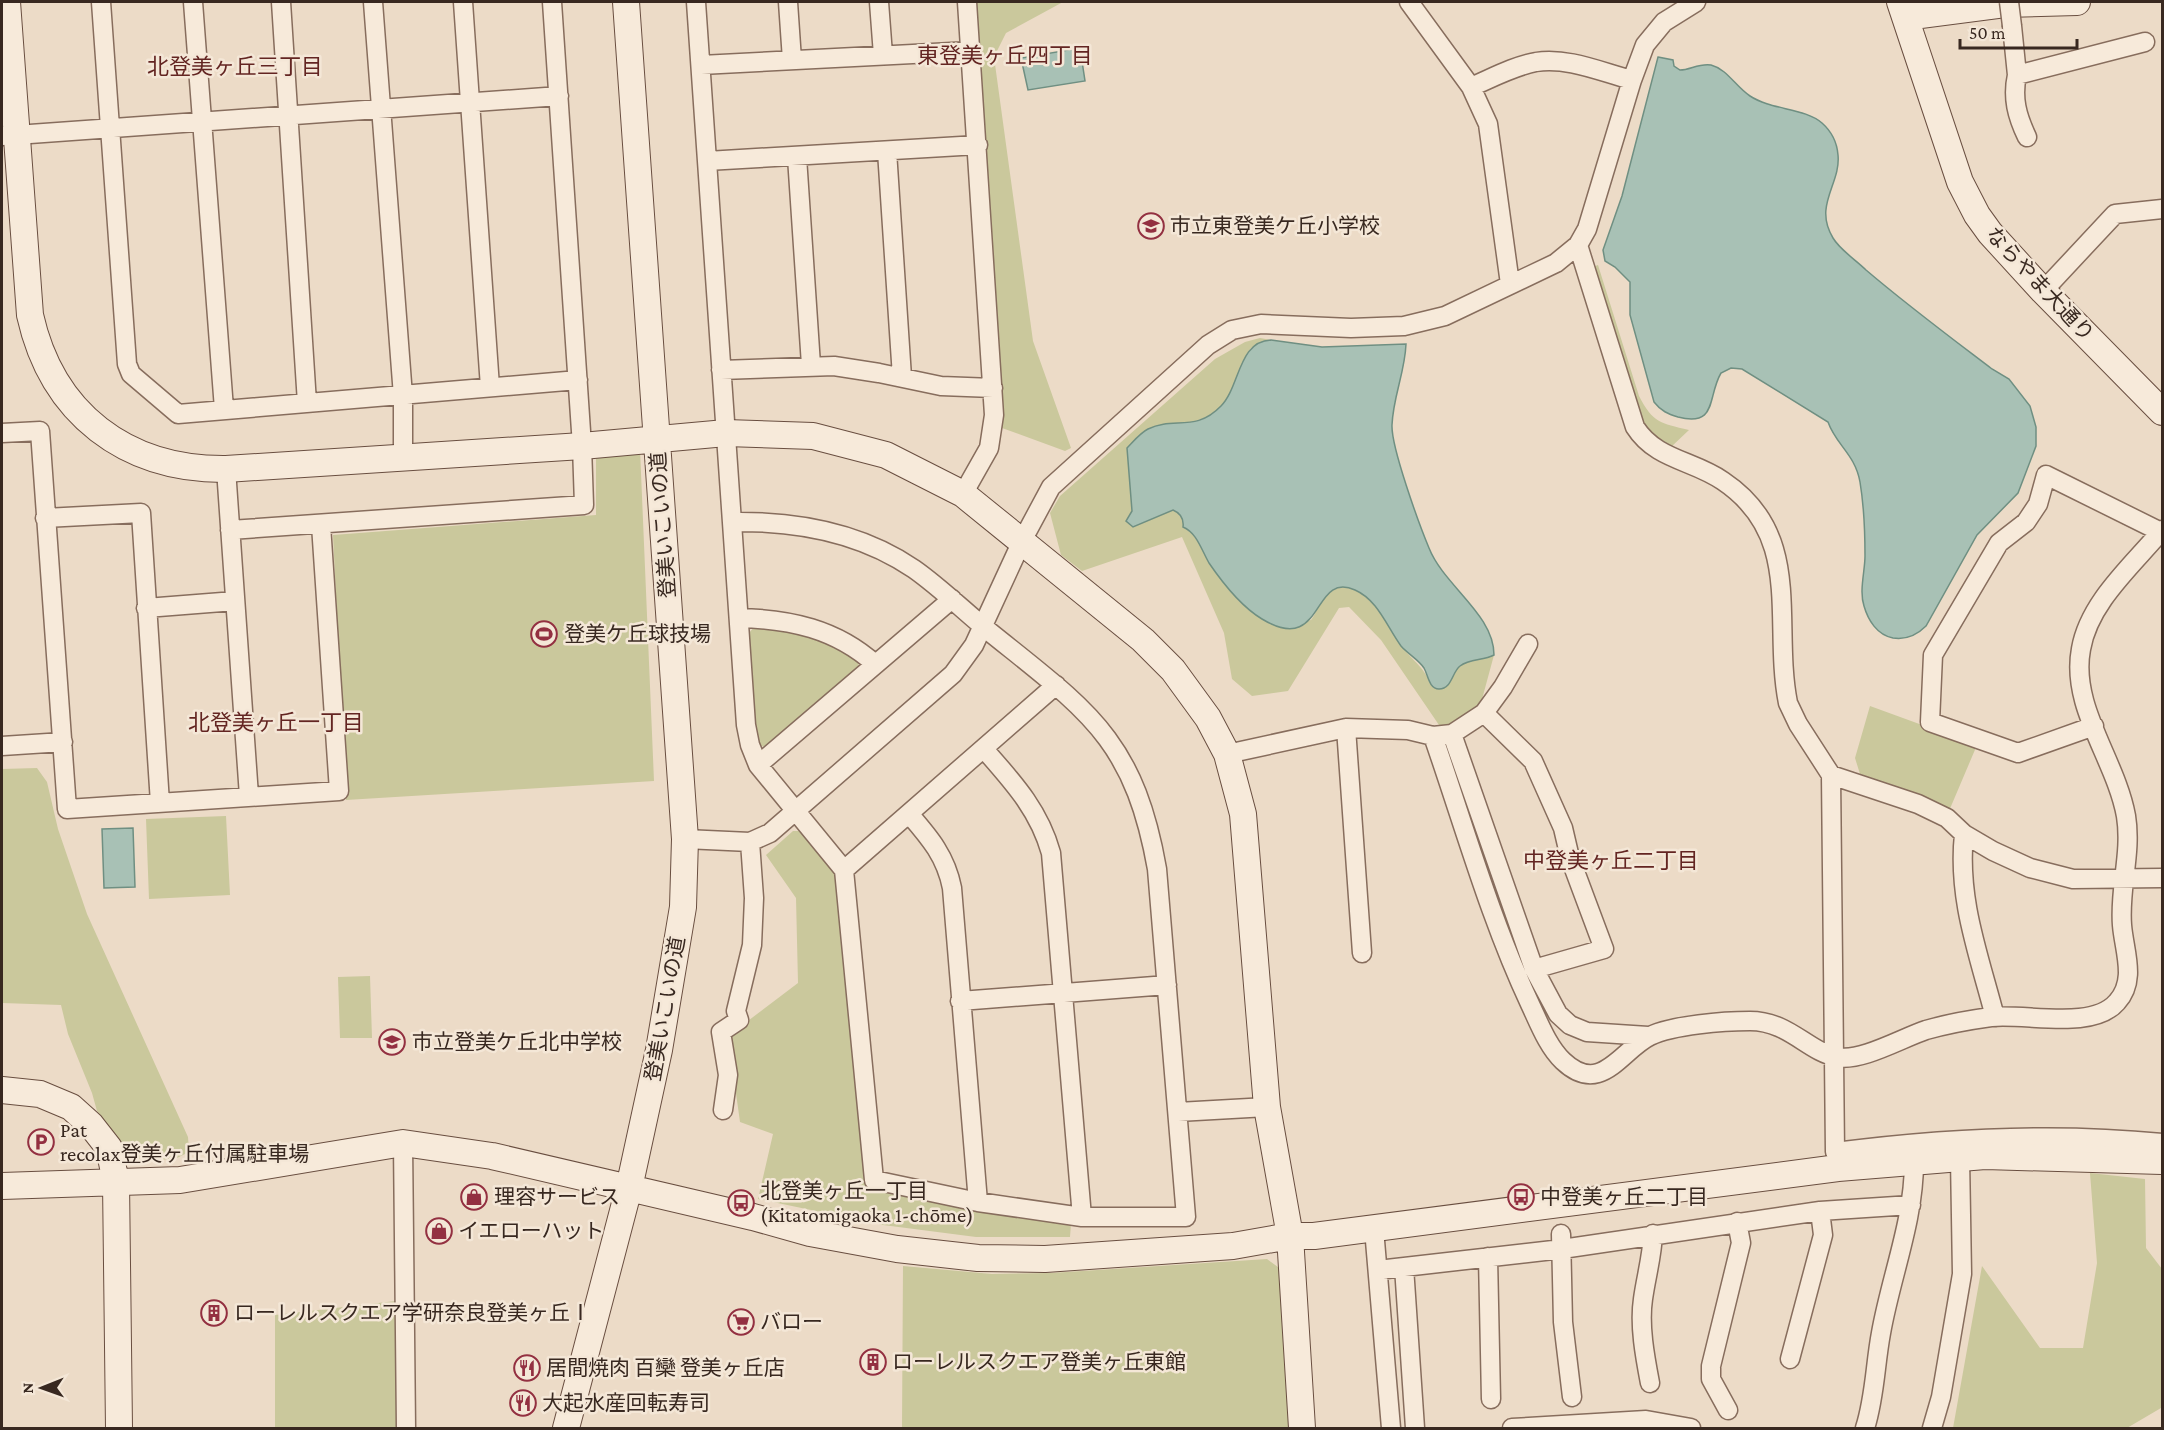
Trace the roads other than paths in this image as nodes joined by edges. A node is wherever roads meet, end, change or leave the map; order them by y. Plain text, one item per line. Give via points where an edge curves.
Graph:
1 (7, 2) edge
2 (101, 2) edge
3 (193, 2) edge
4 (280, 2) edge
5 (373, 2) edge
6 (463, 2) edge
7 (552, 2) edge
8 (626, 2) edge
9 (696, 2) edge
10 (788, 2) edge
11 (879, 2) edge
12 (967, 2) edge
13 (1409, 2) edge
14 (1696, 2) edge
15 (2009, 2) edge
16 (2077, 2) edge
17 (1910, 9) edge
18 (2145, 42) dead end
19 (971, 51) junction
20 (883, 55) junction
21 (792, 60) junction
22 (701, 65) junction
23 (2017, 75) junction
24 (1632, 80) junction
25 (1471, 87) junction
26 (559, 96) junction
27 (470, 103) junction
28 (380, 108) junction
29 (289, 114) junction
30 (202, 121) junction
31 (110, 128) junction
32 (9, 135) edge
33 (2027, 137) dead end
34 (978, 145) junction
35 (887, 151) junction
36 (797, 157) junction
37 (707, 161) junction
38 (2158, 214) edge
39 (1578, 245) junction
40 (1510, 284) junction
41 (2048, 287) junction
42 (811, 365) junction
43 (721, 370) junction
44 (902, 378) junction
45 (578, 380) junction
46 (490, 387) junction
47 (993, 388) junction
48 (2163, 393) edge
49 (403, 396) junction
50 (307, 403) junction
51 (225, 409) junction
52 (2163, 412) edge
53 (2, 433) edge
54 (726, 433) junction
55 (657, 438) junction
56 (582, 446) junction
57 (403, 456) junction
58 (226, 469) junction
59 (963, 494) junction
60 (45, 518) junction
61 (733, 522) junction
62 (321, 525) junction
63 (230, 530) junction
64 (2162, 531) edge
65 (1022, 541) junction
66 (952, 599) junction
67 (235, 601) junction
68 (146, 608) junction
69 (739, 618) junction
70 (983, 627) junction
71 (1528, 644) dead end
72 (875, 664) junction
73 (1056, 686) junction
74 (1484, 713) junction
75 (2094, 726) junction
76 (1346, 728) junction
77 (1452, 734) junction
78 (1433, 736) junction
79 (63, 742) junction
80 (2, 746) edge
81 (984, 749) junction
82 (1227, 754) junction
83 (758, 765) junction
84 (1831, 775) junction
85 (249, 796) junction
86 (160, 803) junction
87 (795, 809) junction
88 (910, 815) junction
89 (1964, 834) junction
90 (685, 839) junction
91 (750, 842) junction
92 (844, 870) junction
93 (2163, 878) edge
94 (2124, 880) junction
95 (1362, 953) dead end
96 (1534, 969) junction
97 (1167, 985) junction
98 (1064, 994) junction
99 (960, 1001) junction
100 (1995, 1017) junction
101 (1648, 1036) junction
102 (1833, 1057) junction
103 (2, 1090) edge
104 (1267, 1107) junction
105 (723, 1110) dead end
106 (1178, 1112) junction
107 (403, 1143) junction
108 (2163, 1143) edge
109 (1960, 1158) junction
110 (2163, 1161) edge
111 (1914, 1162) junction
112 (116, 1182) junction
113 (2, 1186) edge
114 (629, 1188) junction
115 (978, 1202) junction
116 (1911, 1205) junction
117 (1820, 1211) junction
118 (1082, 1217) junction
119 (1737, 1222) junction
120 (1374, 1229) junction
121 (1653, 1234) junction
122 (1290, 1236) junction
123 (1562, 1241) junction
124 (1488, 1257) junction
125 (1404, 1267) junction
126 (1378, 1270) junction
127 (1790, 1359) dead end
128 (1650, 1383) dead end
129 (1572, 1397) dead end
130 (1491, 1399) dead end
131 (1728, 1410) dead end
132 (119, 1428) edge
133 (406, 1428) edge
134 (566, 1428) edge
135 (1302, 1428) edge
136 (1391, 1428) edge
137 (1415, 1428) edge
138 (1512, 1428) edge
139 (1691, 1428) edge
140 (1865, 1428) edge
141 (1932, 1428) edge

1 - 32 street
2 - 31 street
3 - 30 street
4 - 29 street
5 - 28 street
6 - 27 street
7 - 26 street
8 - 55 street, 登美いこいの道
9 - 22 street
10 - 21 street
11 - 20 street
12 - 19 street
13 - 25 street
14 - 24 street via 1656,30 1645,45
15 - 23 street, bridge
16 - 17 street
17 - 41 street, ならやま大通り via 1960,182 1990,233
18 - 23 street
19 - 20 street
19 - 34 street
20 - 21 street
21 - 22 street
22 - 37 street
23 - 33 street via 2016,114
24 - 25 street via 1570,62 1547,61 1523,66
24 - 39 street via 1597,202
25 - 40 street via 1488,124 1493,149
26 - 27 street
26 - 45 street
27 - 28 street
27 - 46 street
28 - 29 street
28 - 49 street
29 - 30 street
29 - 50 street
30 - 31 street
30 - 51 street
31 - 32 street
31 - 51 street via 127,364 131,374 178,414
32 - 58 street via 30,315 41,354 60,389 104,434 142,456 184,467
34 - 35 street
34 - 47 street
35 - 36 street
35 - 44 street
36 - 37 street
36 - 42 street
37 - 43 street
38 - 41 street via 2115,214
39 - 40 street via 1556,263
39 - 84 street via 1640,436 1656,450 1731,486 1751,505 1767,529 1780,571 1788,703
40 - 65 street via 1445,316 1404,326 1261,324 1232,330 1208,345 1051,487
41 - 48 street
41 - 52 street, ならやま大通り
42 - 43 street
42 - 44 street
43 - 54 street
44 - 47 street via 941,386
45 - 46 street
45 - 56 street
46 - 49 street
47 - 59 street via 991,442
49 - 50 street
49 - 57 street
50 - 51 street
53 - 60 street via 40,431
54 - 55 street
54 - 59 street via 803,435 861,446
54 - 61 street
55 - 56 street
55 - 90 street, 登美いこいの道
56 - 57 street
56 - 62 street via 584,505
57 - 58 street
58 - 63 street
59 - 65 street
60 - 68 street via 141,513
60 - 79 street
61 - 66 street via 801,525 848,537 893,556
61 - 69 street
62 - 63 street
62 - 85 street via 339,791
63 - 67 street
64 - 75 street via 2096,609 2083,636 2079,681
64 - 75 street via 2046,475 2038,504 2026,522 1999,543 1933,655 1930,722 2018,753
65 - 70 street
65 - 82 street via 1143,640 1173,670 1192,692
66 - 70 street
66 - 72 street
67 - 68 street
67 - 85 street
68 - 86 street
69 - 72 street via 776,619 809,626 846,642
69 - 83 street via 746,725
70 - 73 street
70 - 87 street via 967,656 945,682
71 - 74 street
72 - 83 street
73 - 81 street
73 - 97 street via 1085,710 1108,738 1140,797 1157,869
74 - 77 street
74 - 96 street via 1533,761 1563,828 1604,949
75 - 94 street via 2125,811 2128,841
76 - 78 street via 1408,730
76 - 82 street
76 - 95 street
77 - 78 street
77 - 96 street
78 - 101 street via 1515,971 1560,1058 1581,1071 1604,1071
79 - 80 street
79 - 86 street via 67,809
81 - 88 street
81 - 98 street via 1027,799 1047,838
82 - 104 street via 1243,814
83 - 87 street
84 - 89 street via 1918,804 1947,818
84 - 102 street
85 - 86 street
87 - 91 street via 770,833
87 - 92 street
88 - 92 street
88 - 99 street via 936,845 950,876
89 - 94 street via 2011,860 2051,874 2073,879
89 - 100 street via 1960,866 1965,902
90 - 91 street
90 - 114 street, 登美いこいの道 via 683,907 673,974
91 - 105 street via 752,945 736,1011 740,1020 721,1032 728,1075
92 - 115 street via 874,1180
93 - 94 street
94 - 100 street via 2122,924 2129,971 2126,988 2117,1002 2090,1017
96 - 101 street via 1558,1014 1570,1025 1587,1032
97 - 98 street
97 - 106 street
98 - 99 street
98 - 118 street
99 - 115 street
100 - 102 street via 1947,1024 1854,1058
101 - 102 street via 1682,1028 1752,1021 1791,1032
102 - 108 street via 1835,1152 1973,1139 2054,1137
103 - 112 street via 40,1094 71,1107 109,1148
104 - 106 street
104 - 122 street
106 - 118 street via 1186,1217
107 - 112 street via 180,1180
107 - 114 street via 492,1156
107 - 133 street
109 - 110 street
109 - 111 street
109 - 141 street via 1962,1274
111 - 116 street
111 - 120 street via 1838,1168
112 - 113 street
112 - 132 street
114 - 122 street via 810,1233 897,1249 978,1258 1045,1259 1221,1247
114 - 134 street, 登美いこいの道
115 - 118 street
116 - 117 street
116 - 140 street via 1881,1334 1872,1406
117 - 119 street
117 - 127 street via 1822,1235
119 - 121 street
119 - 131 street via 1741,1243 1711,1366 1711,1380
120 - 122 street
120 - 126 street
121 - 123 street
121 - 128 street via 1642,1302
122 - 135 street
123 - 124 street
123 - 129 street via 1563,1322
124 - 125 street
124 - 130 street
125 - 126 street
125 - 137 street
126 - 136 street
138 - 139 street via 1646,1420

